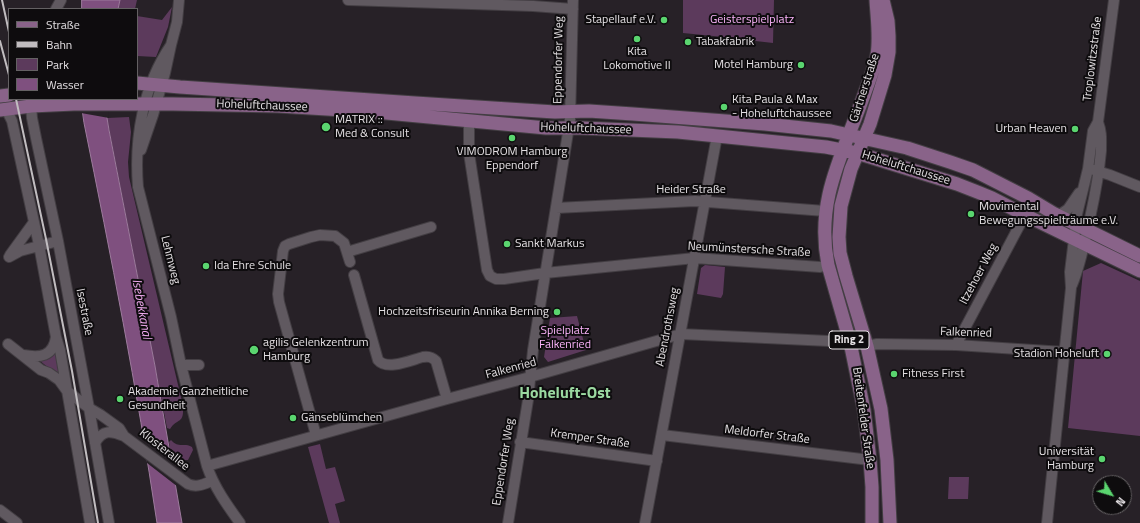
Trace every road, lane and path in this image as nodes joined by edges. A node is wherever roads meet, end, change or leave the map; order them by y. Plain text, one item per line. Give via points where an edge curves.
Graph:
1 (348, 0) edge
2 (876, 0) edge
3 (884, 0) edge
4 (1114, 0) edge
5 (180, 3) edge
6 (573, 5) edge
7 (138, 83) edge
8 (156, 85) junction
9 (150, 104) junction
10 (31, 106) junction
11 (3, 110) edge
12 (571, 112) junction
13 (469, 122) junction
14 (1098, 122) junction
15 (569, 128) junction
16 (848, 135) junction
17 (717, 136) junction
18 (863, 138) junction
19 (842, 150) junction
20 (857, 153) junction
21 (1088, 169) junction
22 (1099, 172) junction
23 (1084, 186) junction
24 (1140, 187) edge
25 (704, 201) junction
26 (556, 208) junction
27 (826, 211) junction
28 (1026, 215) junction
29 (1058, 216) junction
30 (34, 222) junction
31 (431, 227) dead end
32 (1080, 234) junction
33 (58, 241) junction
34 (39, 245) junction
35 (1140, 256) edge
36 (694, 258) junction
37 (828, 265) junction
38 (1140, 271) edge
39 (545, 273) junction
40 (354, 275) dead end
41 (680, 334) junction
42 (56, 337) junction
43 (850, 342) junction
44 (8, 344) dead end
45 (867, 346) junction
46 (956, 346) junction
47 (1064, 352) junction
48 (23, 355) junction
49 (181, 365) junction
50 (199, 365) dead end
51 (530, 377) junction
52 (67, 391) junction
53 (447, 399) junction
54 (89, 408) junction
55 (119, 434) junction
56 (316, 435) junction
57 (662, 435) junction
58 (520, 442) junction
59 (95, 443) junction
60 (870, 460) junction
61 (657, 461) junction
62 (206, 466) junction
63 (212, 481) junction
64 (0, 510) edge
65 (16, 523) edge
66 (90, 523) edge
67 (109, 523) edge
68 (240, 523) edge
69 (508, 523) edge
70 (645, 523) edge
71 (872, 523) edge
72 (890, 523) edge
73 (1047, 523) edge

1 - 6 street
2 - 16 main road, Gärtnerstraße / Ring 2 via 877,54
3 - 18 main road, Gärtnerstraße / Ring 2 via 888,21 887,63 882,87
4 - 14 street, Troplowitzstraße
5 - 8 street, Lehmweg via 176,28 162,57
6 - 12 street, Eppendorfer Weg
7 - 8 main road, Hoheluftchaussee
8 - 9 street, Lehmweg
8 - 12 main road, Hoheluftchaussee
9 - 10 main road, Hoheluftchaussee
9 - 13 main road, Hoheluftchaussee via 308,108
9 - 49 street, Lehmweg via 139,131 139,194
10 - 11 main road, Hoheluftchaussee
10 - 33 street, Isestraße
11 - 30 street via 12,121
12 - 15 street, Eppendorfer Weg
12 - 16 main road, Hoheluftchaussee via 589,111 765,124
13 - 15 main road, Hoheluftchaussee
13 - 39 street, Neumünstersche Straße via 470,153 490,276 504,279
14 - 21 street, Troplowitzstraße via 1093,131
14 - 22 street, Troplowitzstraße via 1102,132
15 - 17 main road, Hoheluftchaussee
15 - 26 street, Eppendorfer Weg
16 - 18 main road, Hoheluftchaussee
16 - 19 main road, Gärtnerstraße / Ring 2
17 - 19 main road, Hoheluftchaussee
17 - 25 street, Abendrothsweg
18 - 20 main road, Gärtnerstraße / Ring 2
18 - 29 main road, Hoheluftchaussee via 907,148 973,170
19 - 20 main road, Hoheluftchaussee
19 - 27 main road, Breitenfelder Straße / Ring 2 via 832,180
20 - 28 main road, Hoheluftchaussee via 957,184
20 - 45 main road, Breitenfelder Straße / Ring 2 via 842,206 839,237 840,253
21 - 22 street
21 - 23 street, Troplowitzstraße
21 - 32 street via 1089,189
22 - 24 street
22 - 32 street, Troplowitzstraße via 1096,194
23 - 29 street via 1068,209
23 - 32 street, Troplowitzstraße via 1077,214
25 - 26 street, Heider Straße
25 - 27 street, Heider Straße
25 - 36 street, Abendrothsweg
26 - 39 street, Eppendorfer Weg
27 - 37 main road, Breitenfelder Straße / Ring 2 via 824,233
28 - 32 main road, Hoheluftchaussee
28 - 46 street, Itzehoer Weg
29 - 32 main road, Hoheluftchaussee
30 - 34 street
30 - 34 street via 9,257
31 - 56 street via 348,257 344,243 335,236 320,235 285,246 279,302
32 - 35 main road
32 - 38 main road
32 - 47 street via 1077,273 1071,288
33 - 34 street
33 - 54 street, Isestraße
34 - 42 street
36 - 37 street, Neumünstersche Straße via 820,267
36 - 39 street, Neumünstersche Straße
36 - 41 street, Abendrothsweg
37 - 43 main road, Breitenfelder Straße / Ring 2
39 - 51 street, Eppendorfer Weg
40 - 53 street via 378,360 384,365 391,366 423,357 433,358
41 - 43 street, Falkenried
41 - 51 street, Falkenried
41 - 57 street, Abendrothsweg
42 - 48 street via 53,348 44,355
42 - 52 street
43 - 60 main road, Breitenfelder Straße / Ring 2 via 864,410
44 - 48 street, Klosterallee
45 - 46 street, Falkenried
45 - 72 main road, Breitenfelder Straße / Ring 2 via 881,409
46 - 47 street, Falkenried
47 - 73 street
48 - 52 street, Klosterallee via 58,388
49 - 50 street
49 - 62 street, Lehmweg
51 - 53 street, Falkenried
51 - 58 street, Eppendorfer Weg
52 - 54 street, Klosterallee
52 - 66 street
53 - 56 street, Falkenried
54 - 55 street, Klosterallee via 119,428
54 - 59 street, Isestraße
55 - 59 street via 102,434
55 - 63 street, Klosterallee via 193,487
56 - 62 street, Falkenried
57 - 60 street, Meldorfer Straße
57 - 61 street, Abendrothsweg
58 - 61 street, Kremper Straße
58 - 69 street, Eppendorfer Weg
59 - 67 street, Isestraße
60 - 71 main road, Breitenfelder Straße / Ring 2
61 - 70 street, Abendrothsweg
62 - 63 street, Lehmweg
63 - 68 street, Lehmweg
64 - 65 street

